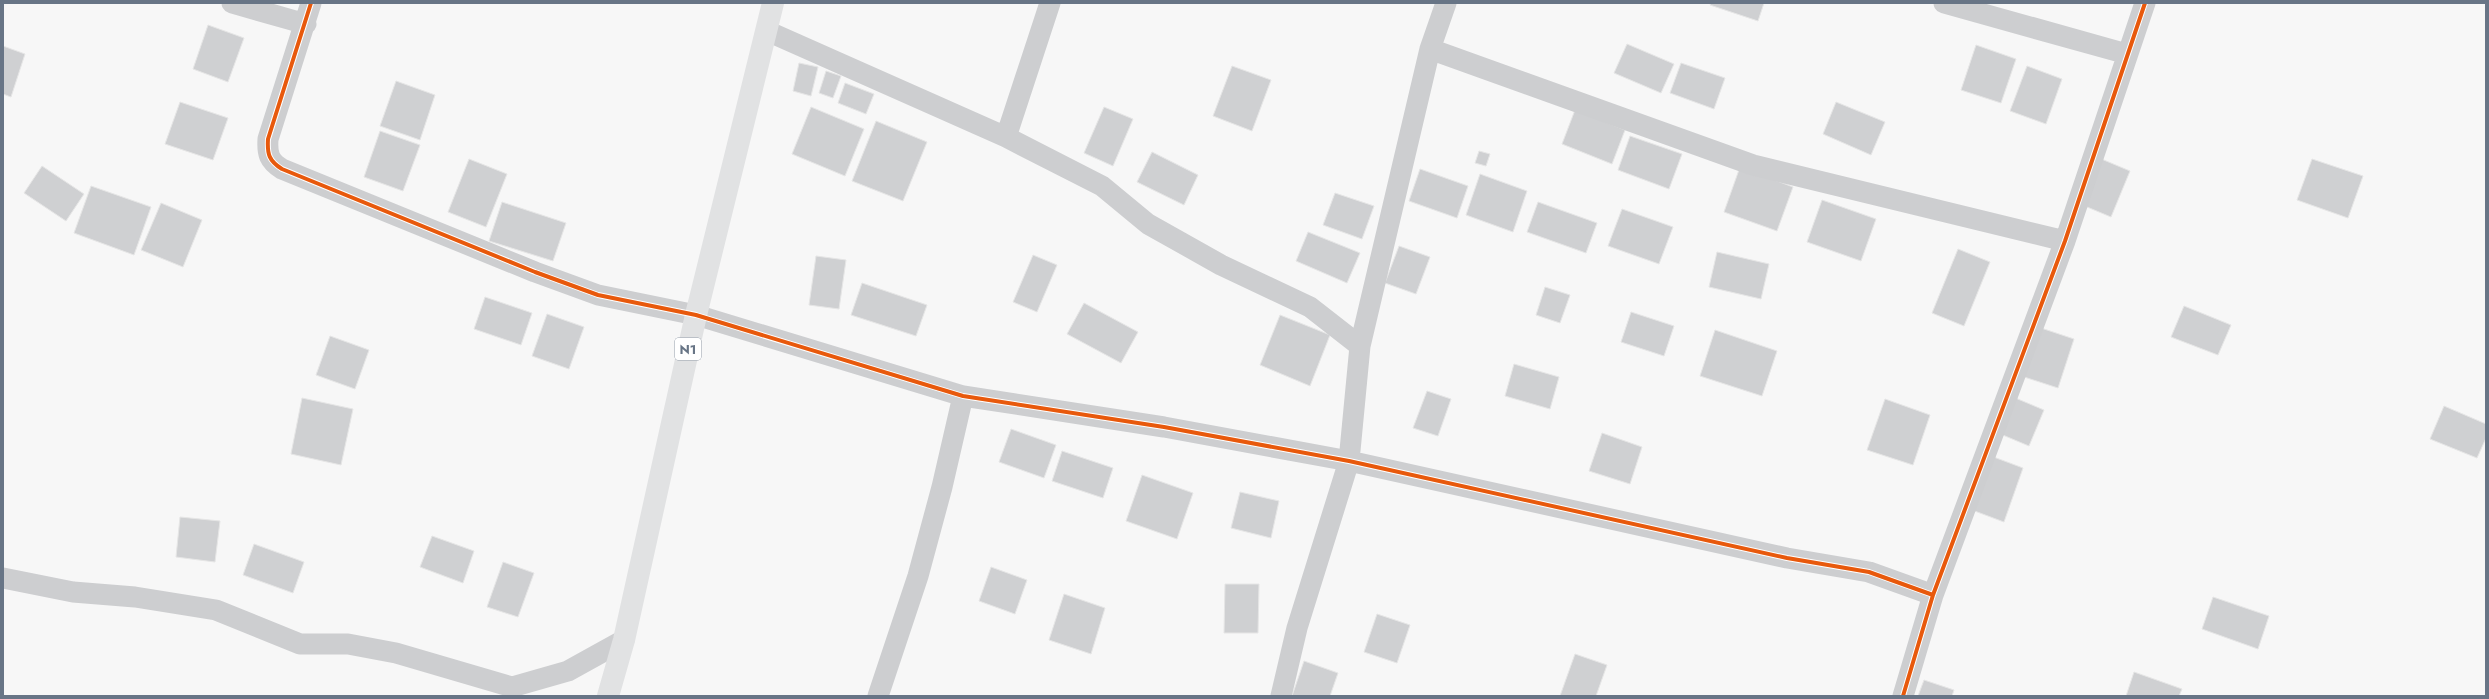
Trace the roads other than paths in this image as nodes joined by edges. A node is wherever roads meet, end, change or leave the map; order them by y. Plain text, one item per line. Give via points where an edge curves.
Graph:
1 (232, 3) edge
2 (311, 3) edge
3 (773, 3) edge
4 (1050, 3) edge
5 (1446, 3) edge
6 (1944, 3) edge
7 (2145, 3) edge
8 (306, 24) junction
9 (767, 30) junction
10 (1430, 49) junction
11 (2127, 54) junction
12 (1006, 137) junction
13 (2065, 242) junction
14 (696, 315) junction
15 (1360, 346) junction
16 (963, 396) junction
17 (1349, 461) junction
18 (3, 578) edge
19 (1934, 595) junction
20 (624, 640) junction
21 (608, 696) edge
22 (878, 696) edge
23 (1281, 696) edge
24 (1903, 696) edge

1 - 8 street
2 - 8 street
3 - 9 main road, N1
4 - 12 street
5 - 10 street
6 - 11 street
7 - 11 street
8 - 14 street via 268,139 268,157 273,163 282,169 535,272 598,295
9 - 12 street
9 - 14 main road, N1
10 - 13 street via 1753,165
10 - 15 street
11 - 13 street
12 - 15 street via 1102,186 1148,224 1208,258 1310,308
13 - 19 street
14 - 16 street
14 - 20 main road, N1
15 - 17 street
16 - 17 street via 1164,426
16 - 22 street via 918,576
17 - 19 street via 1787,558 1869,572
17 - 23 street via 1297,628
18 - 20 street via 73,592 135,597 216,610 300,644 348,644 396,653 512,687 568,671
19 - 24 street
20 - 21 main road, N1

